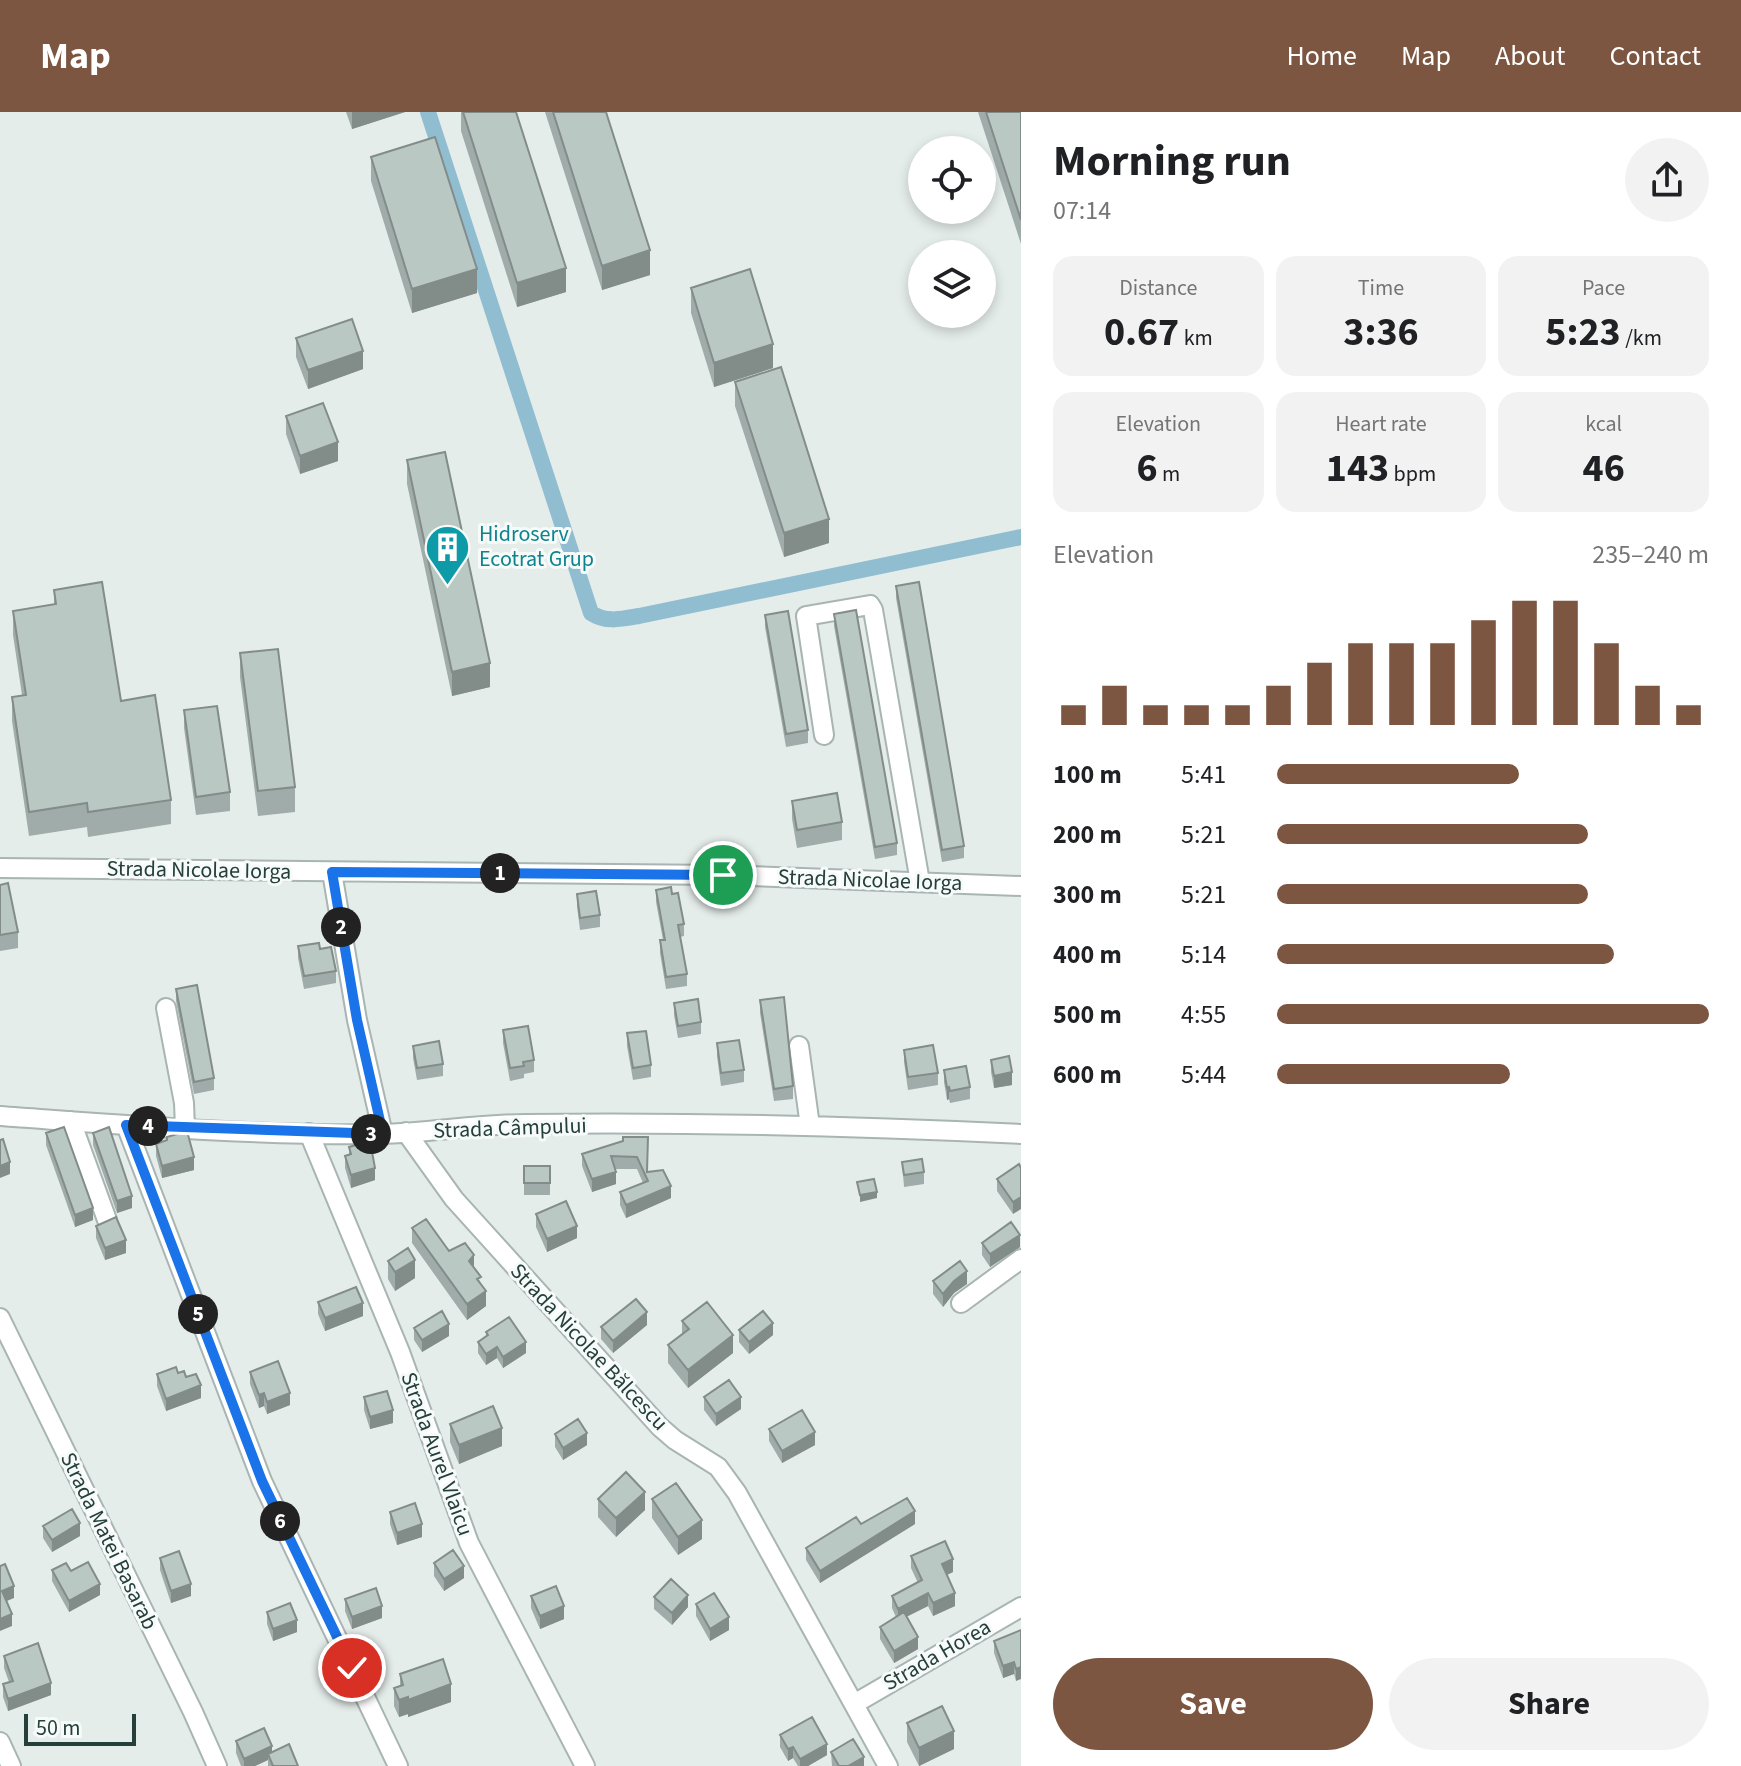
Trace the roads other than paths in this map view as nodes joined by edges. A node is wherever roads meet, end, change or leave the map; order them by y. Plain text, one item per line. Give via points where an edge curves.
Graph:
1 (824, 735) dead end
2 (0, 868) edge
3 (332, 872) junction
4 (920, 882) junction
5 (1021, 886) edge
6 (166, 1008) dead end
7 (799, 1046) dead end
8 (0, 1116) edge
9 (71, 1121) junction
10 (126, 1125) junction
11 (810, 1126) junction
12 (185, 1128) junction
13 (406, 1132) junction
14 (309, 1133) junction
15 (383, 1134) junction
16 (1021, 1134) edge
17 (107, 1220) edge
18 (1021, 1259) edge
19 (961, 1303) dead end
20 (0, 1318) edge
21 (1021, 1607) edge
22 (854, 1704) junction
23 (0, 1742) edge
24 (11, 1766) edge
25 (217, 1766) edge
26 (398, 1766) edge
27 (585, 1766) edge
28 (888, 1766) edge

1 - 4 street via 806,616 870,605
2 - 3 street, Strada Nicolae Iorga
3 - 4 street, Strada Nicolae Iorga
3 - 15 street
4 - 5 street, Strada Nicolae Iorga
6 - 12 street
7 - 11 street
8 - 9 street, Strada Câmpului
9 - 10 street, Strada Câmpului
9 - 17 street
10 - 12 street, Strada Câmpului
10 - 26 street via 262,1481
11 - 13 street, Strada Câmpului via 525,1124
11 - 16 street, Strada Câmpului
12 - 14 street, Strada Câmpului
13 - 15 street, Strada Câmpului
13 - 22 street, Strada Nicolae Bălcescu via 454,1199 660,1427 718,1467
14 - 15 street, Strada Câmpului
14 - 27 street, Strada Aurel Vlaicu via 400,1352 469,1543
18 - 19 street
20 - 25 street, Strada Matei Basarab
21 - 22 street, Strada Horea
22 - 28 street, Strada Nicolae Bălcescu
23 - 24 street

